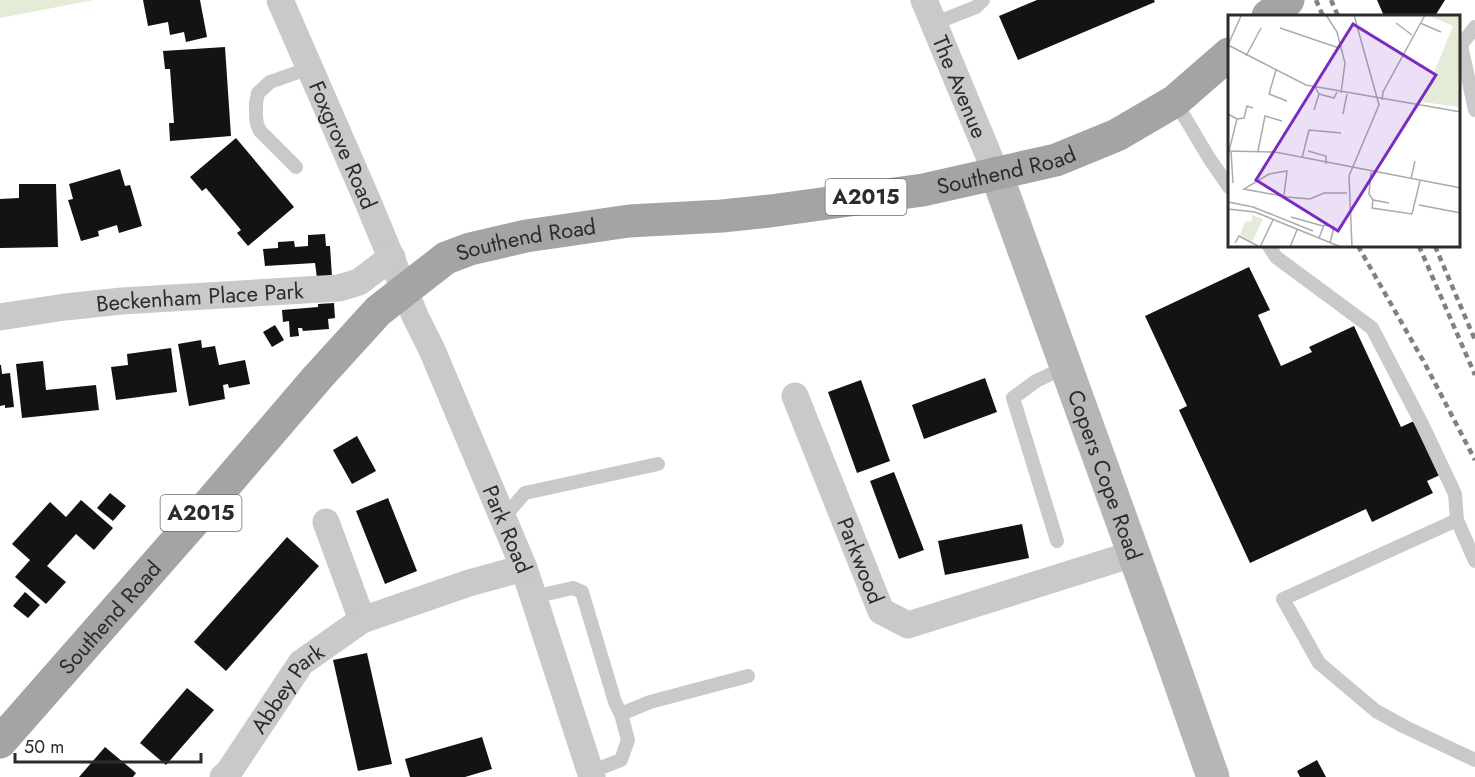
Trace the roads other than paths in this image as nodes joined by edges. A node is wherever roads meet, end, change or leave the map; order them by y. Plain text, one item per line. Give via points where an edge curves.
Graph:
1 (280, 0) edge
2 (983, 0) edge
3 (929, 12) edge
4 (1475, 27) edge
5 (1228, 55) edge
6 (310, 68) junction
7 (1471, 74) edge
8 (1175, 101) junction
9 (1475, 110) edge
10 (296, 167) dead end
11 (996, 173) junction
12 (1228, 186) edge
13 (1270, 248) edge
14 (392, 257) junction
15 (405, 288) junction
16 (0, 317) edge
17 (1066, 367) junction
18 (795, 396) dead end
19 (658, 464) dead end
20 (503, 518) junction
21 (1457, 520) junction
22 (326, 522) dead end
23 (1057, 541) dead end
24 (1133, 554) junction
25 (1475, 561) edge
26 (524, 568) junction
27 (534, 597) junction
28 (362, 620) junction
29 (748, 676) dead end
30 (621, 714) junction
31 (0, 742) edge
32 (1475, 760) edge
33 (591, 775) edge
34 (227, 776) edge
35 (1213, 777) edge

1 - 6 street, Foxgrove Road
2 - 3 lane via 976,7
3 - 11 street, The Avenue
4 - 7 lane via 1461,45
5 - 8 main road, Southend Road / A2015
6 - 10 lane via 270,82 258,93 256,103 260,131
6 - 14 street, Foxgrove Road
7 - 9 lane
8 - 11 main road, Southend Road / A2015 via 1118,135 1056,160
8 - 12 lane
11 - 15 main road, Southend Road / A2015 via 922,190 770,211 628,221 526,236 457,253
11 - 17 street, Copers Cope Road
13 - 21 lane via 1276,257 1372,328 1455,494
14 - 15 street, Foxgrove Road
14 - 16 street, Beckenham Place Park via 359,282 339,288 122,301
15 - 20 street, Park Road
15 - 31 main road, Southend Road / A2015 via 378,311 316,378
17 - 23 lane via 1036,381 1013,398
17 - 24 street, Copers Cope Road
18 - 24 street, Parkwood via 881,611 908,625
19 - 20 lane via 525,493
20 - 26 street, Park Road
21 - 25 lane
21 - 32 lane via 1283,599 1319,663 1376,711
22 - 28 street
24 - 35 street, Copers Cope Road
26 - 27 street, Park Road
26 - 28 street, Abbey Park
27 - 30 lane via 573,588 582,592
27 - 33 street, Park Road
28 - 34 street, Abbey Park via 301,663
29 - 30 lane via 650,702
30 - 33 lane via 628,740 621,760

